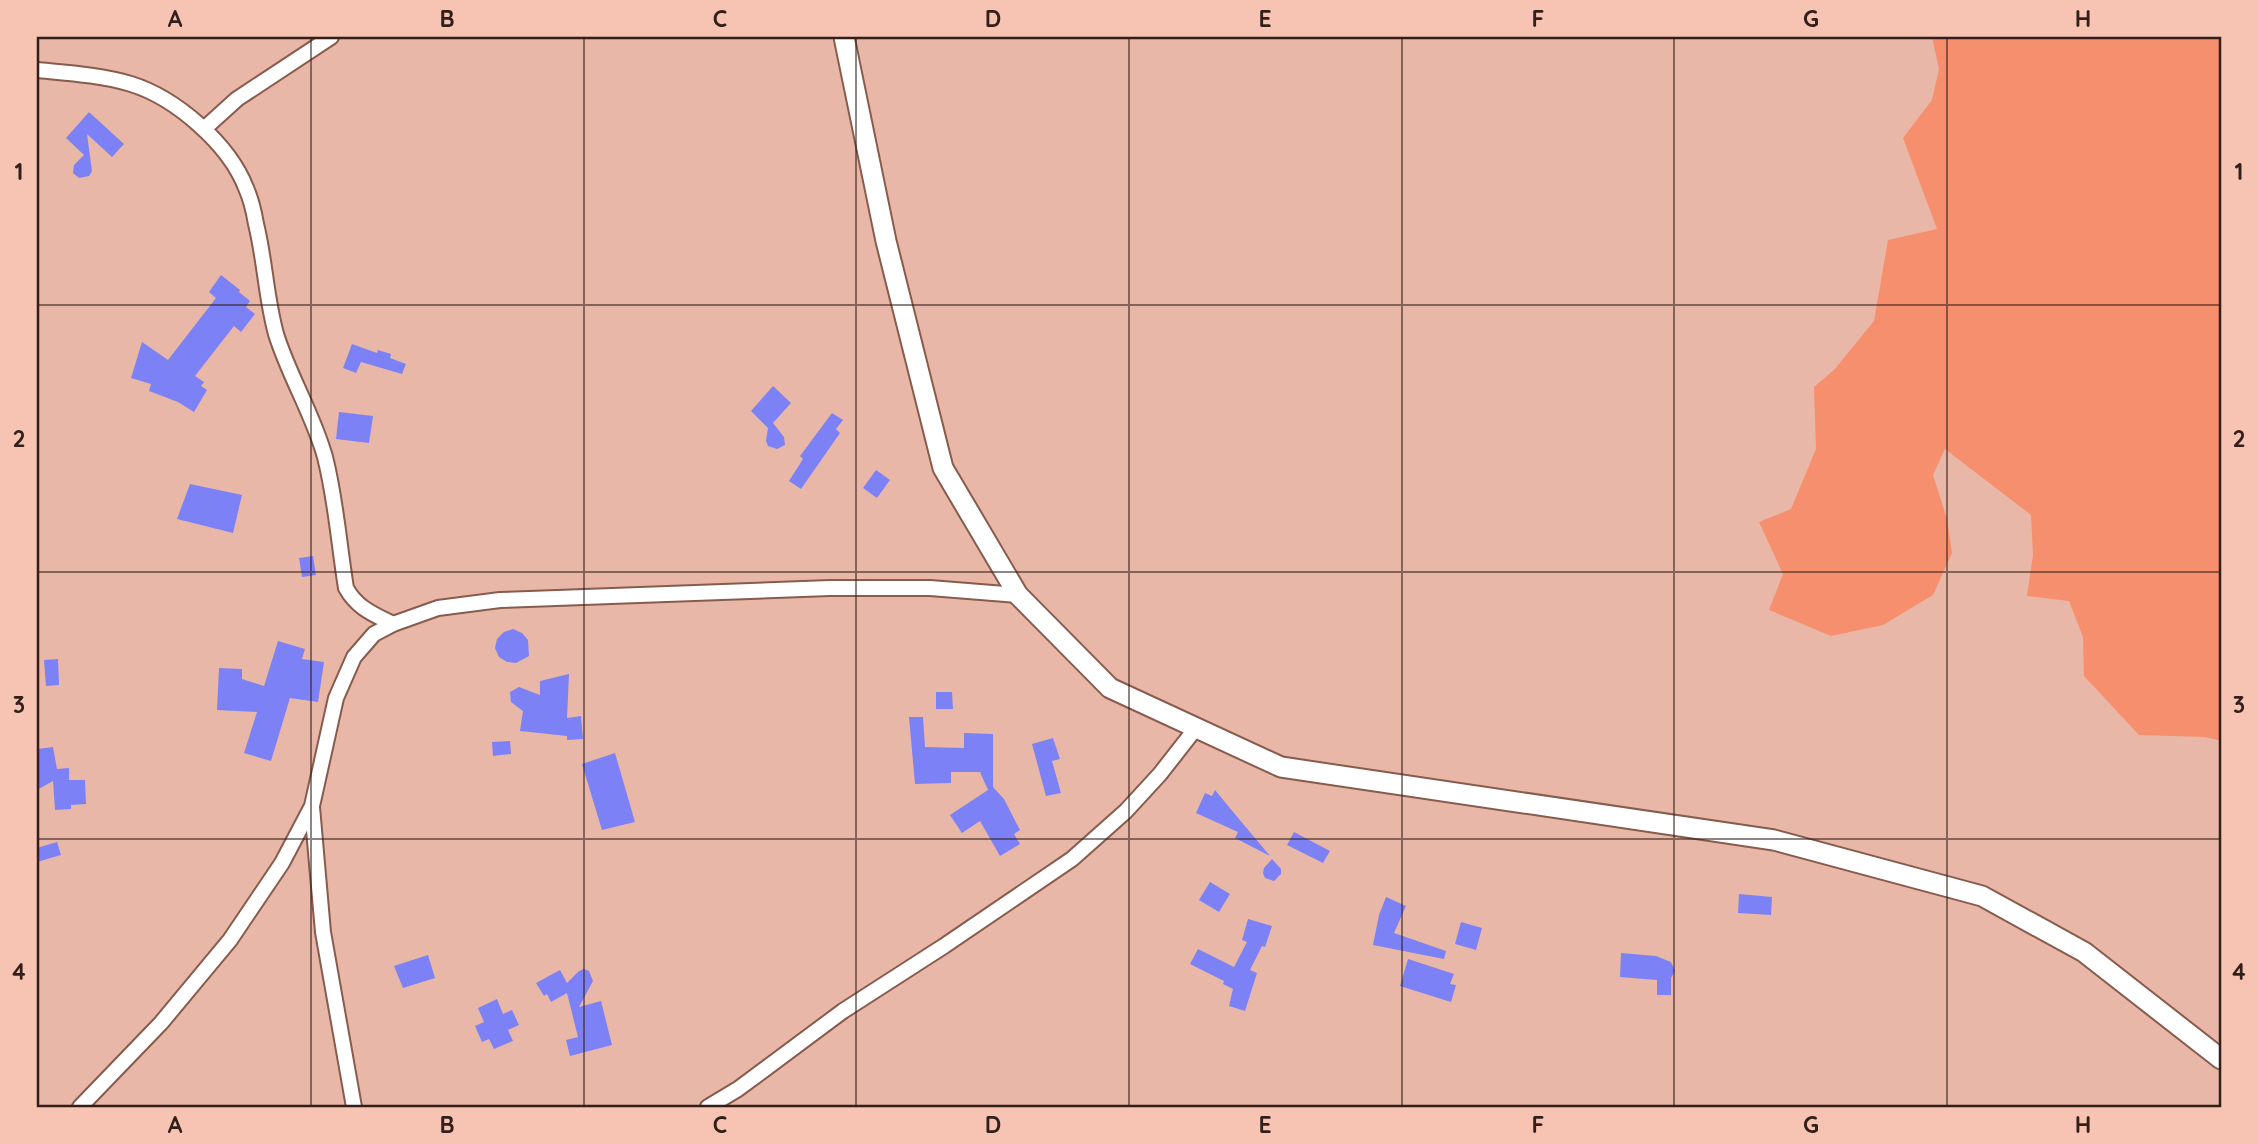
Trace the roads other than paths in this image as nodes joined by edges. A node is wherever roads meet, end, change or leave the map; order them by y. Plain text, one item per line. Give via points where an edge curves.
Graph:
1 (331, 37) edge
2 (844, 37) edge
3 (37, 70) edge
4 (205, 128) junction
5 (1018, 595) junction
6 (393, 624) junction
7 (1196, 728) junction
8 (312, 806) junction
9 (2221, 1059) edge
10 (80, 1107) edge
11 (354, 1107) edge
12 (708, 1107) edge

1 - 4 street via 237,99
2 - 5 main road via 886,241 943,468
3 - 4 street via 133,85
4 - 6 street via 246,187 277,335 324,457 346,588 361,608
5 - 6 street via 930,588 830,588 500,600 438,608
5 - 7 main road via 1110,688
6 - 8 street via 374,634 354,657 336,698
7 - 9 main road via 1281,767 1774,840 1982,896 2084,952
7 - 12 street via 1126,811 1072,859
8 - 10 street via 282,863 230,940 161,1023
8 - 11 street via 323,932

